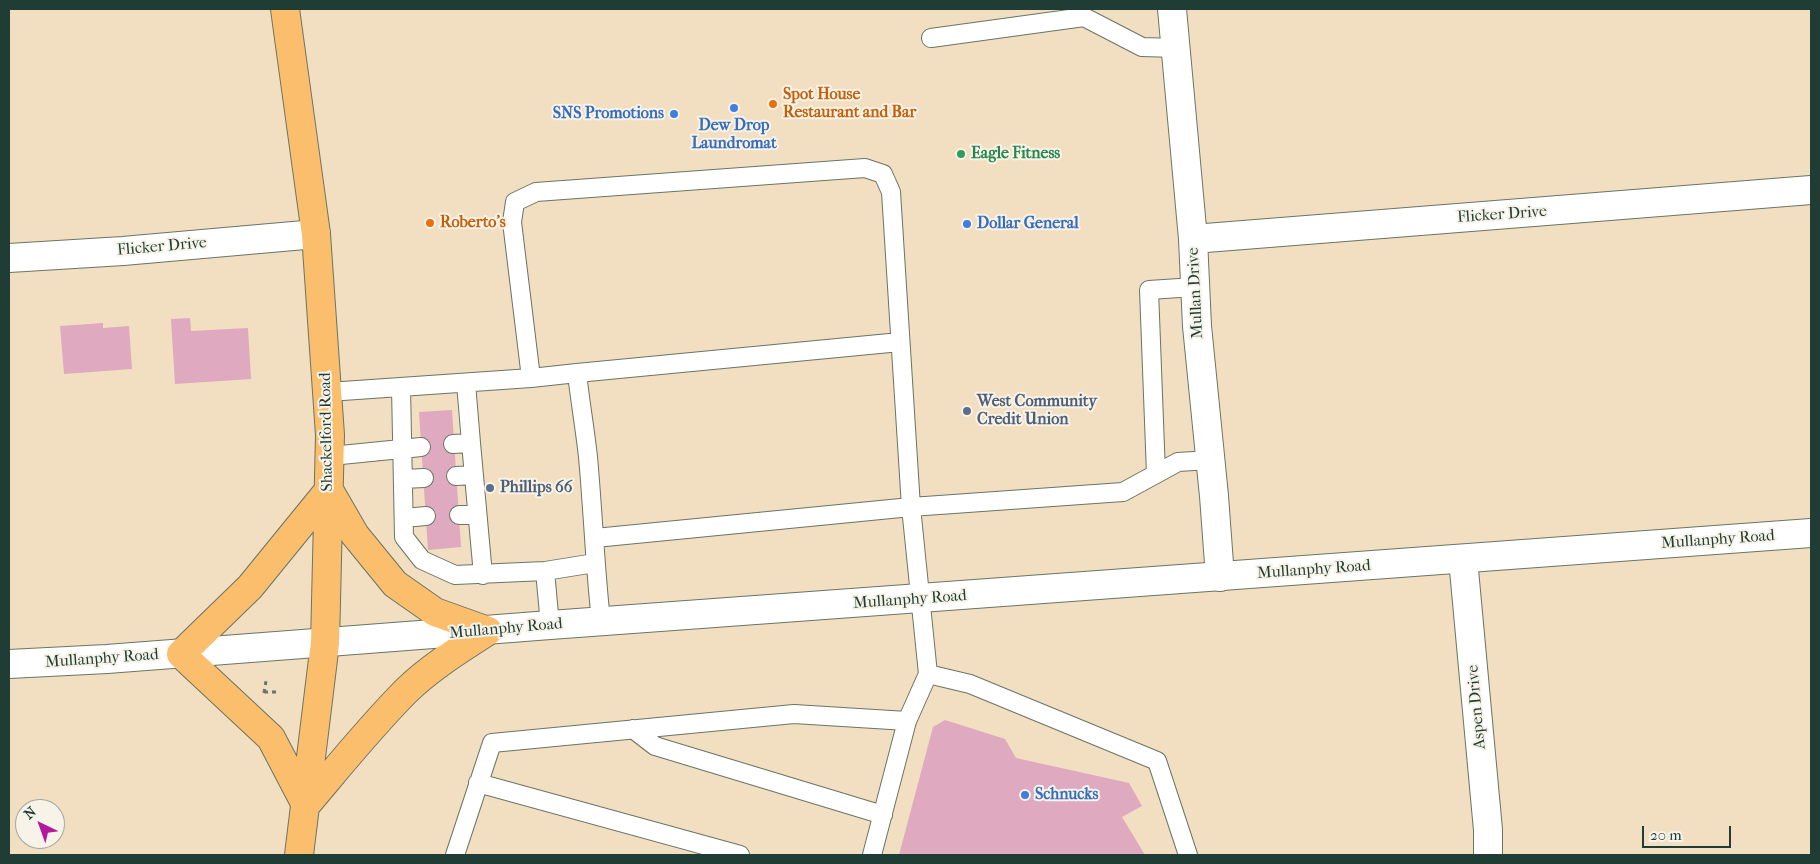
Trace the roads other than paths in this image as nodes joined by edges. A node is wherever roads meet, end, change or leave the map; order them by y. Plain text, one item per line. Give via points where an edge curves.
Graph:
1 (285, 9) edge
2 (1172, 9) edge
3 (931, 38) dead end
4 (1176, 48) junction
5 (1811, 190) edge
6 (316, 234) junction
7 (1193, 239) junction
8 (9, 258) edge
9 (1195, 287) junction
10 (900, 342) junction
11 (577, 374) junction
12 (531, 378) junction
13 (466, 383) junction
14 (401, 387) junction
15 (328, 392) junction
16 (471, 443) junction
17 (453, 444) dead end
18 (422, 446) dead end
19 (402, 449) junction
20 (331, 456) junction
21 (1210, 460) junction
22 (1156, 474) junction
23 (474, 475) junction
24 (456, 476) dead end
25 (424, 478) dead end
26 (403, 479) junction
27 (329, 490) junction
28 (911, 508) junction
29 (459, 515) dead end
30 (477, 515) junction
31 (426, 516) dead end
32 (404, 518) junction
33 (1811, 533) edge
34 (595, 538) junction
35 (1463, 559) junction
36 (595, 563) junction
37 (545, 571) junction
38 (483, 575) junction
39 (1220, 577) junction
40 (919, 599) junction
41 (601, 622) junction
42 (550, 625) junction
43 (488, 631) junction
44 (325, 643) junction
45 (181, 654) junction
46 (9, 664) edge
47 (928, 674) junction
48 (907, 721) junction
49 (633, 729) junction
50 (478, 784) junction
51 (306, 805) junction
52 (883, 815) junction
53 (299, 855) edge
54 (455, 855) edge
55 (740, 855) edge
56 (872, 855) edge
57 (1188, 855) edge
58 (1488, 855) edge

1 - 6 main road, Shackelford Road
2 - 4 street, Mullan Drive
3 - 4 lane via 1084,17 1142,47
4 - 7 street, Mullan Drive
5 - 7 street, Flicker Drive
6 - 8 street, Flicker Drive
6 - 15 main road, Shackelford Road
7 - 9 street, Mullan Drive
9 - 21 street, Mullan Drive
9 - 22 lane via 1150,290
10 - 11 lane
10 - 12 lane via 891,192 883,174 865,168 536,192 516,202 512,222
10 - 28 lane
11 - 12 lane
11 - 34 lane
12 - 13 lane
13 - 14 lane
13 - 16 lane
14 - 15 lane
14 - 19 lane
15 - 20 main road, Shackelford Road
16 - 17 lane
16 - 23 lane
18 - 19 lane
19 - 20 lane
19 - 26 lane
20 - 27 main road, Shackelford Road
21 - 22 lane via 1178,462
21 - 39 street, Mullan Drive
22 - 28 lane via 1123,492
23 - 24 lane
23 - 30 lane
25 - 26 lane
26 - 32 lane
27 - 43 main road via 354,535 395,584 435,612
27 - 44 main road, Shackelford Road
27 - 45 main road via 250,587
28 - 34 lane
28 - 40 lane
29 - 30 lane
30 - 38 lane
31 - 32 lane
32 - 38 lane via 404,537 422,560 455,575
33 - 35 street, Mullanphy Road
34 - 36 lane
35 - 39 street, Mullanphy Road
35 - 58 street, Aspen Drive
36 - 37 lane
36 - 41 lane
37 - 38 lane
37 - 42 lane
39 - 40 street, Mullanphy Road
40 - 41 street, Mullanphy Road
40 - 47 lane
41 - 42 street, Mullanphy Road
42 - 43 street, Mullanphy Road
43 - 44 street, Mullanphy Road
43 - 51 main road via 408,689
44 - 45 street, Mullanphy Road
44 - 51 main road, Shackelford Road
45 - 46 street, Mullanphy Road
45 - 51 main road via 271,738
47 - 48 lane
47 - 57 lane via 970,684 1157,761
48 - 49 lane via 794,714
48 - 52 lane
49 - 50 lane via 492,742
49 - 52 lane via 655,746
50 - 54 lane
50 - 55 lane
51 - 53 main road, Shackelford Road
52 - 56 lane

